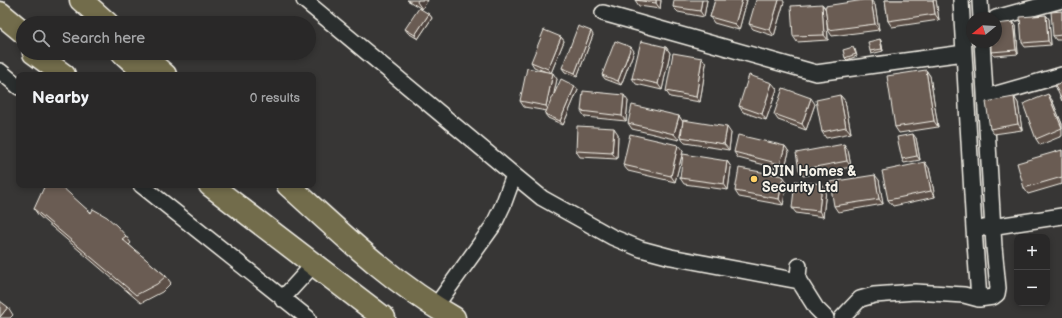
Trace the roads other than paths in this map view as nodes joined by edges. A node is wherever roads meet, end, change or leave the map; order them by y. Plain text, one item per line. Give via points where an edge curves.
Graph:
1 (65, 0) edge
2 (81, 0) edge
3 (304, 0) edge
4 (961, 0) edge
5 (980, 0) edge
6 (1062, 0) edge
7 (981, 12) edge
8 (0, 13) edge
9 (603, 13) dead end
10 (82, 16) edge
11 (99, 16) edge
12 (1002, 16) edge
13 (16, 26) edge
14 (0, 28) edge
15 (16, 40) edge
16 (982, 48) edge
17 (964, 53) junction
18 (44, 60) edge
19 (57, 60) edge
20 (131, 60) edge
21 (148, 60) edge
22 (0, 71) edge
23 (60, 72) edge
24 (68, 72) edge
25 (144, 72) edge
26 (162, 72) edge
27 (1062, 75) edge
28 (16, 85) edge
29 (986, 97) junction
30 (514, 175) junction
31 (145, 188) edge
32 (214, 188) edge
33 (291, 188) edge
34 (1062, 216) edge
35 (993, 227) junction
36 (974, 229) junction
37 (314, 264) junction
38 (798, 266) dead end
39 (799, 281) junction
40 (282, 299) junction
41 (979, 299) junction
42 (444, 313) edge
43 (308, 318) edge
44 (384, 318) edge
45 (826, 318) edge
46 (842, 318) edge

1 - 10 highway
2 - 11 highway
3 - 30 street
4 - 17 street
5 - 7 street
6 - 12 street
8 - 13 highway
9 - 17 street via 816,73
14 - 15 highway
16 - 29 street
17 - 36 street
18 - 23 highway
19 - 24 highway
20 - 25 highway
21 - 26 highway
22 - 28 street
27 - 29 street
29 - 35 street
30 - 39 street via 542,198 612,238 641,249
30 - 42 street via 493,226
31 - 40 street
32 - 37 highway
33 - 42 highway via 372,261
34 - 35 street
35 - 36 street
35 - 41 street via 997,294
36 - 41 street
37 - 40 street
37 - 44 highway
38 - 39 street
39 - 45 street via 816,308
40 - 43 street
41 - 46 street via 964,295 915,292 874,295 860,300

